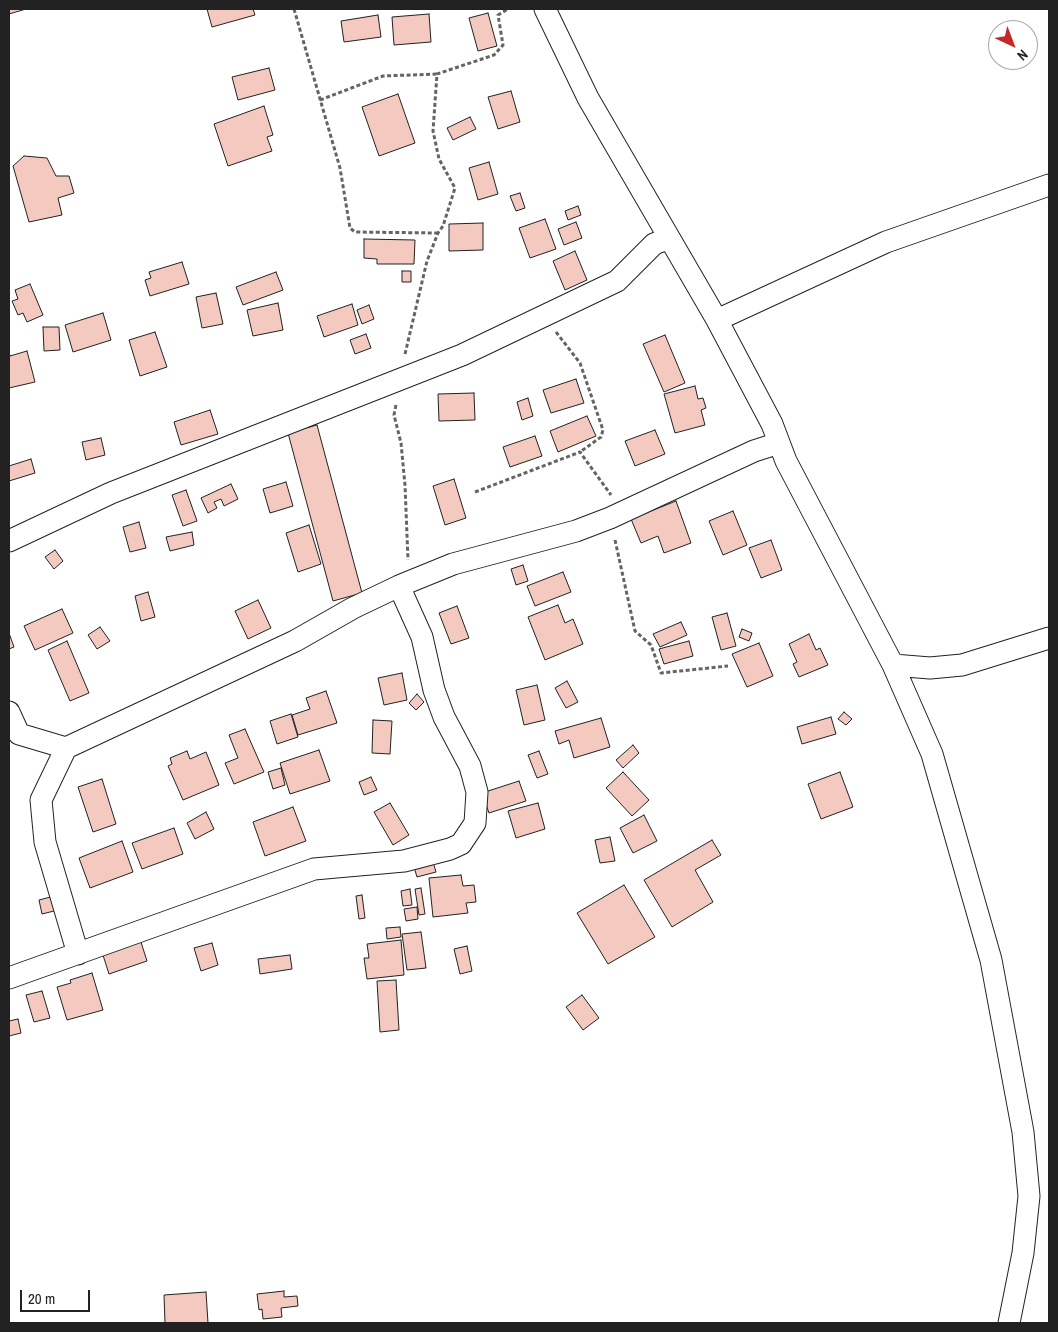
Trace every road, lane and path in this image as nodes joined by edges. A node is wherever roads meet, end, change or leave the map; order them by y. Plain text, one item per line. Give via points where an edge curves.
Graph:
1 (294, 9) edge
2 (508, 9) edge
3 (545, 9) edge
4 (437, 74) junction
5 (320, 100) junction
6 (1049, 185) edge
7 (438, 233) junction
8 (669, 238) junction
9 (545, 315) junction
10 (717, 320) junction
11 (399, 380) junction
12 (779, 443) junction
13 (580, 452) junction
14 (475, 492) dead end
15 (616, 515) junction
16 (9, 541) edge
17 (403, 585) junction
18 (1049, 638) edge
19 (893, 665) junction
20 (728, 666) dead end
21 (9, 712) edge
22 (66, 748) junction
23 (78, 954) junction
24 (9, 978) edge
25 (1009, 1323) edge

1 - 5 path
2 - 4 path via 498,15 503,45 494,55
3 - 8 street via 588,98
4 - 5 path via 383,76
4 - 7 path via 433,131 439,159 455,188
5 - 7 path via 340,168 350,228 354,232
6 - 10 street via 886,242
7 - 11 path via 427,261
8 - 9 street via 654,244 617,281
8 - 10 street
9 - 11 street via 462,355
9 - 13 path via 580,363 603,430 601,437
10 - 12 street
11 - 16 street via 111,493
11 - 17 path via 394,415 401,443 408,545
12 - 15 street via 754,451
12 - 19 street
13 - 14 path
13 - 15 path
15 - 17 street via 576,531 453,564
15 - 20 path via 635,631 651,646 661,673
17 - 22 street via 353,608 295,641
17 - 23 street via 422,637 434,690 444,717 470,766 477,792 475,823 461,844 404,861 314,869
18 - 19 street via 962,665 930,668
19 - 25 street via 932,754 991,960 1023,1132 1029,1196 1023,1253
21 - 22 street via 19,734
22 - 23 street via 41,800 45,842
23 - 24 street

